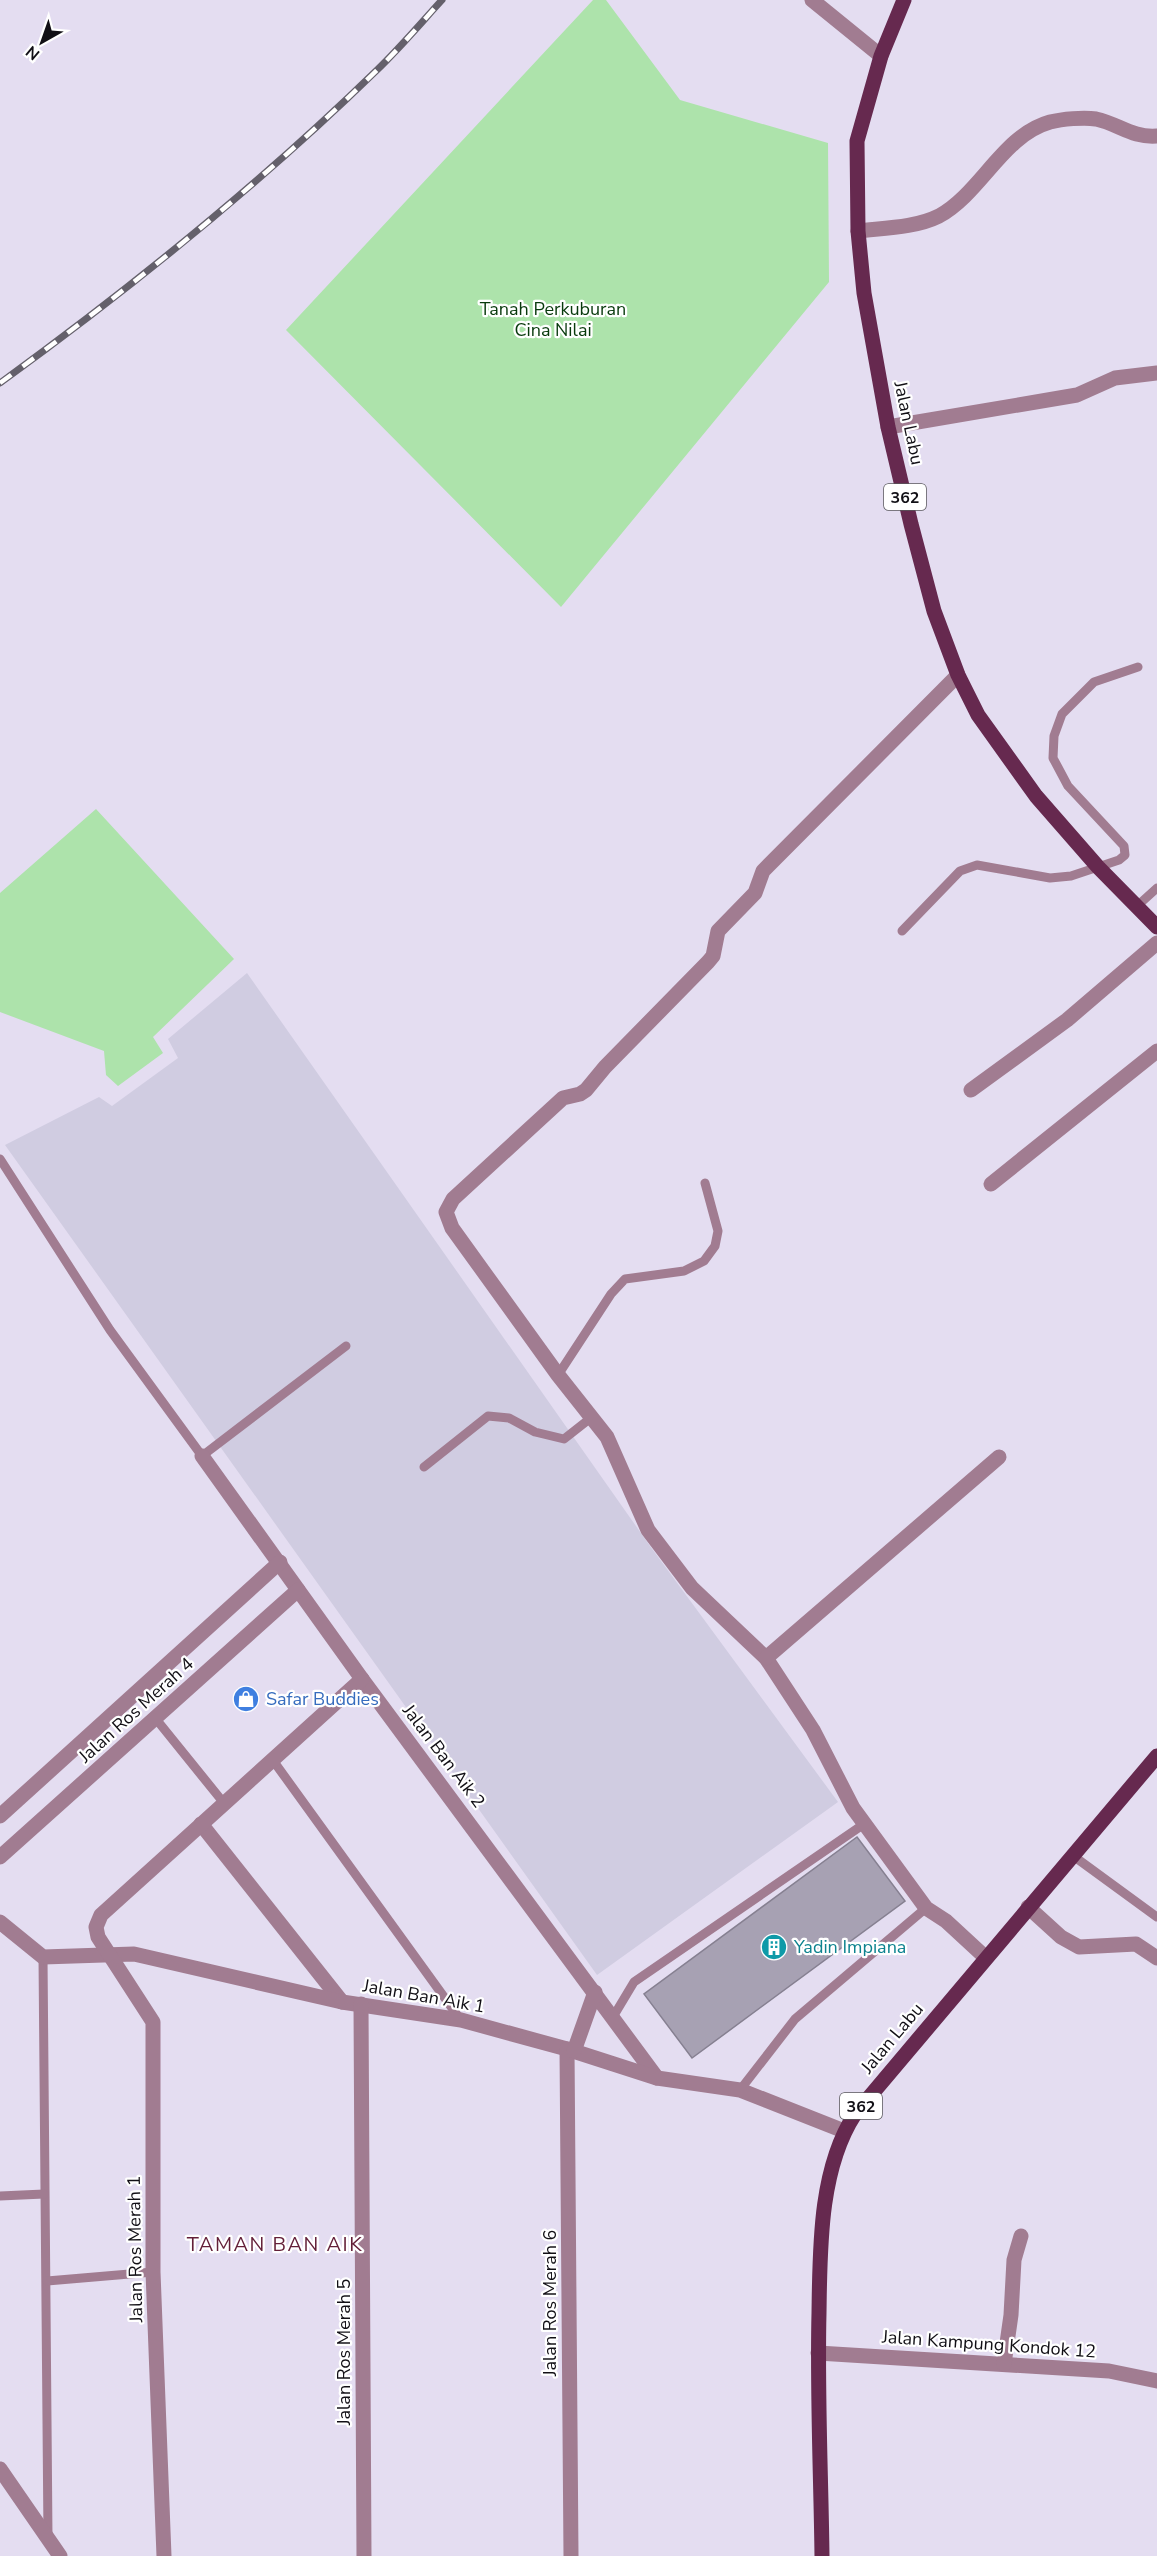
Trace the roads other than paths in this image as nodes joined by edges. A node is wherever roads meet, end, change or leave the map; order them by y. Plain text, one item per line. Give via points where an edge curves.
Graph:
1 (812, 0) edge
2 (904, 0) edge
3 (881, 56) junction
4 (1157, 136) edge
5 (858, 231) junction
6 (1157, 373) edge
7 (888, 427) junction
8 (1138, 668) dead end
9 (958, 675) junction
10 (1098, 867) junction
11 (1157, 888) edge
12 (1136, 907) junction
13 (1157, 927) edge
14 (902, 931) dead end
15 (1157, 943) edge
16 (1157, 1051) edge
17 (971, 1090) dead end
18 (0, 1160) edge
19 (705, 1184) dead end
20 (991, 1184) dead end
21 (346, 1346) dead end
22 (558, 1375) junction
23 (591, 1417) junction
24 (202, 1456) junction
25 (999, 1457) dead end
26 (424, 1467) dead end
27 (280, 1562) junction
28 (298, 1590) junction
29 (766, 1658) junction
30 (362, 1679) junction
31 (156, 1719) junction
32 (1157, 1756) edge
33 (272, 1759) junction
34 (223, 1802) junction
35 (0, 1816) edge
36 (201, 1824) junction
37 (864, 1824) junction
38 (1072, 1855) junction
39 (0, 1857) edge
40 (1028, 1907) junction
41 (926, 1908) junction
42 (1157, 1917) edge
43 (0, 1922) edge
44 (108, 1956) junction
45 (44, 1957) junction
46 (985, 1957) junction
47 (1157, 1958) edge
48 (595, 1992) junction
49 (342, 2002) junction
50 (361, 2004) junction
51 (613, 2017) junction
52 (461, 2020) junction
53 (571, 2050) junction
54 (657, 2078) junction
55 (740, 2090) junction
56 (844, 2131) junction
57 (44, 2194) junction
58 (0, 2196) edge
59 (1022, 2236) dead end
60 (153, 2272) junction
61 (48, 2281) junction
62 (818, 2353) junction
63 (1004, 2364) junction
64 (1157, 2381) edge
65 (0, 2469) edge
66 (48, 2539) junction
67 (60, 2556) edge
68 (164, 2556) edge
69 (364, 2556) edge
70 (571, 2556) edge
71 (822, 2556) edge

1 - 3 street
2 - 3 main road, Jalan Labu / 362
3 - 5 main road, Jalan Labu / 362 via 857,141
4 - 5 street via 1143,137 1095,119 1051,122 1027,131 967,196 938,217
5 - 7 main road, Jalan Labu / 362 via 864,293
6 - 7 street via 1115,378 1077,395
7 - 9 main road, Jalan Labu / 362 via 934,611
8 - 10 lane via 1094,682 1062,714 1054,736 1053,758 1068,786 1124,846 1125,855 1119,860
9 - 10 main road, Jalan Labu / 362 via 978,715 1036,796
9 - 22 street via 763,872 755,893 718,931 713,956 586,1090 563,1098 453,1199 446,1212 452,1228
10 - 12 main road, Jalan Labu / 362
10 - 14 lane via 1050,878 977,865 960,871
11 - 12 lane
12 - 13 main road, Jalan Labu / 362
15 - 17 street via 1067,1020
16 - 20 street
18 - 24 lane via 110,1329
19 - 22 lane via 718,1231 715,1246 704,1261 684,1271 625,1279
21 - 24 lane
22 - 23 street
23 - 26 lane via 564,1439 535,1432 509,1418 488,1416
23 - 29 street via 607,1437 648,1530 692,1588
24 - 27 street, Jalan Ban Aik 2
25 - 29 street
27 - 28 street, Jalan Ban Aik 2
27 - 35 street
28 - 30 street, Jalan Ban Aik 2
28 - 31 street, Jalan Ros Merah 4
29 - 37 street via 813,1730
30 - 33 street, Jalan Ros Merah 1
30 - 48 street, Jalan Ban Aik 2
31 - 34 lane
31 - 39 street, Jalan Ros Merah 4
32 - 38 main road, Jalan Labu / 362
33 - 34 street, Jalan Ros Merah 1
33 - 52 lane
34 - 36 street, Jalan Ros Merah 1
36 - 44 street, Jalan Ros Merah 1 via 101,1915 96,1928
36 - 49 street
37 - 41 street
37 - 51 lane via 634,1982
38 - 40 main road, Jalan Labu / 362
38 - 42 lane
40 - 46 main road, Jalan Labu / 362
40 - 47 street via 1061,1937 1079,1947 1136,1944
41 - 46 street
41 - 55 lane via 795,2019
43 - 45 street
44 - 45 street, Jalan Ban Aik 1
44 - 49 street, Jalan Ban Aik 1 via 134,1954
44 - 60 street, Jalan Ros Merah 1 via 153,2022
45 - 57 lane
46 - 56 main road, Jalan Labu / 362
48 - 51 street, Jalan Ban Aik 2
48 - 53 street
49 - 50 street, Jalan Ban Aik 1
50 - 52 street, Jalan Ban Aik 1
50 - 69 street, Jalan Ros Merah 5
51 - 54 street, Jalan Ban Aik 2
52 - 53 street, Jalan Ban Aik 1
53 - 54 street, Jalan Ban Aik 1
53 - 70 street, Jalan Ros Merah 6
54 - 55 street, Jalan Ban Aik 1
55 - 56 street, Jalan Ban Aik 1
56 - 62 main road, Jalan Labu / 362 via 823,2209
57 - 58 lane
57 - 61 lane
59 - 63 street via 1014,2260
60 - 61 lane
60 - 68 street, Jalan Ros Merah 1
61 - 66 lane
62 - 63 street, Jalan Kampung Kondok 12
62 - 71 main road, Jalan Labu / 362
63 - 64 street, Jalan Kampung Kondok 12 via 1109,2371
65 - 66 street
66 - 67 street

